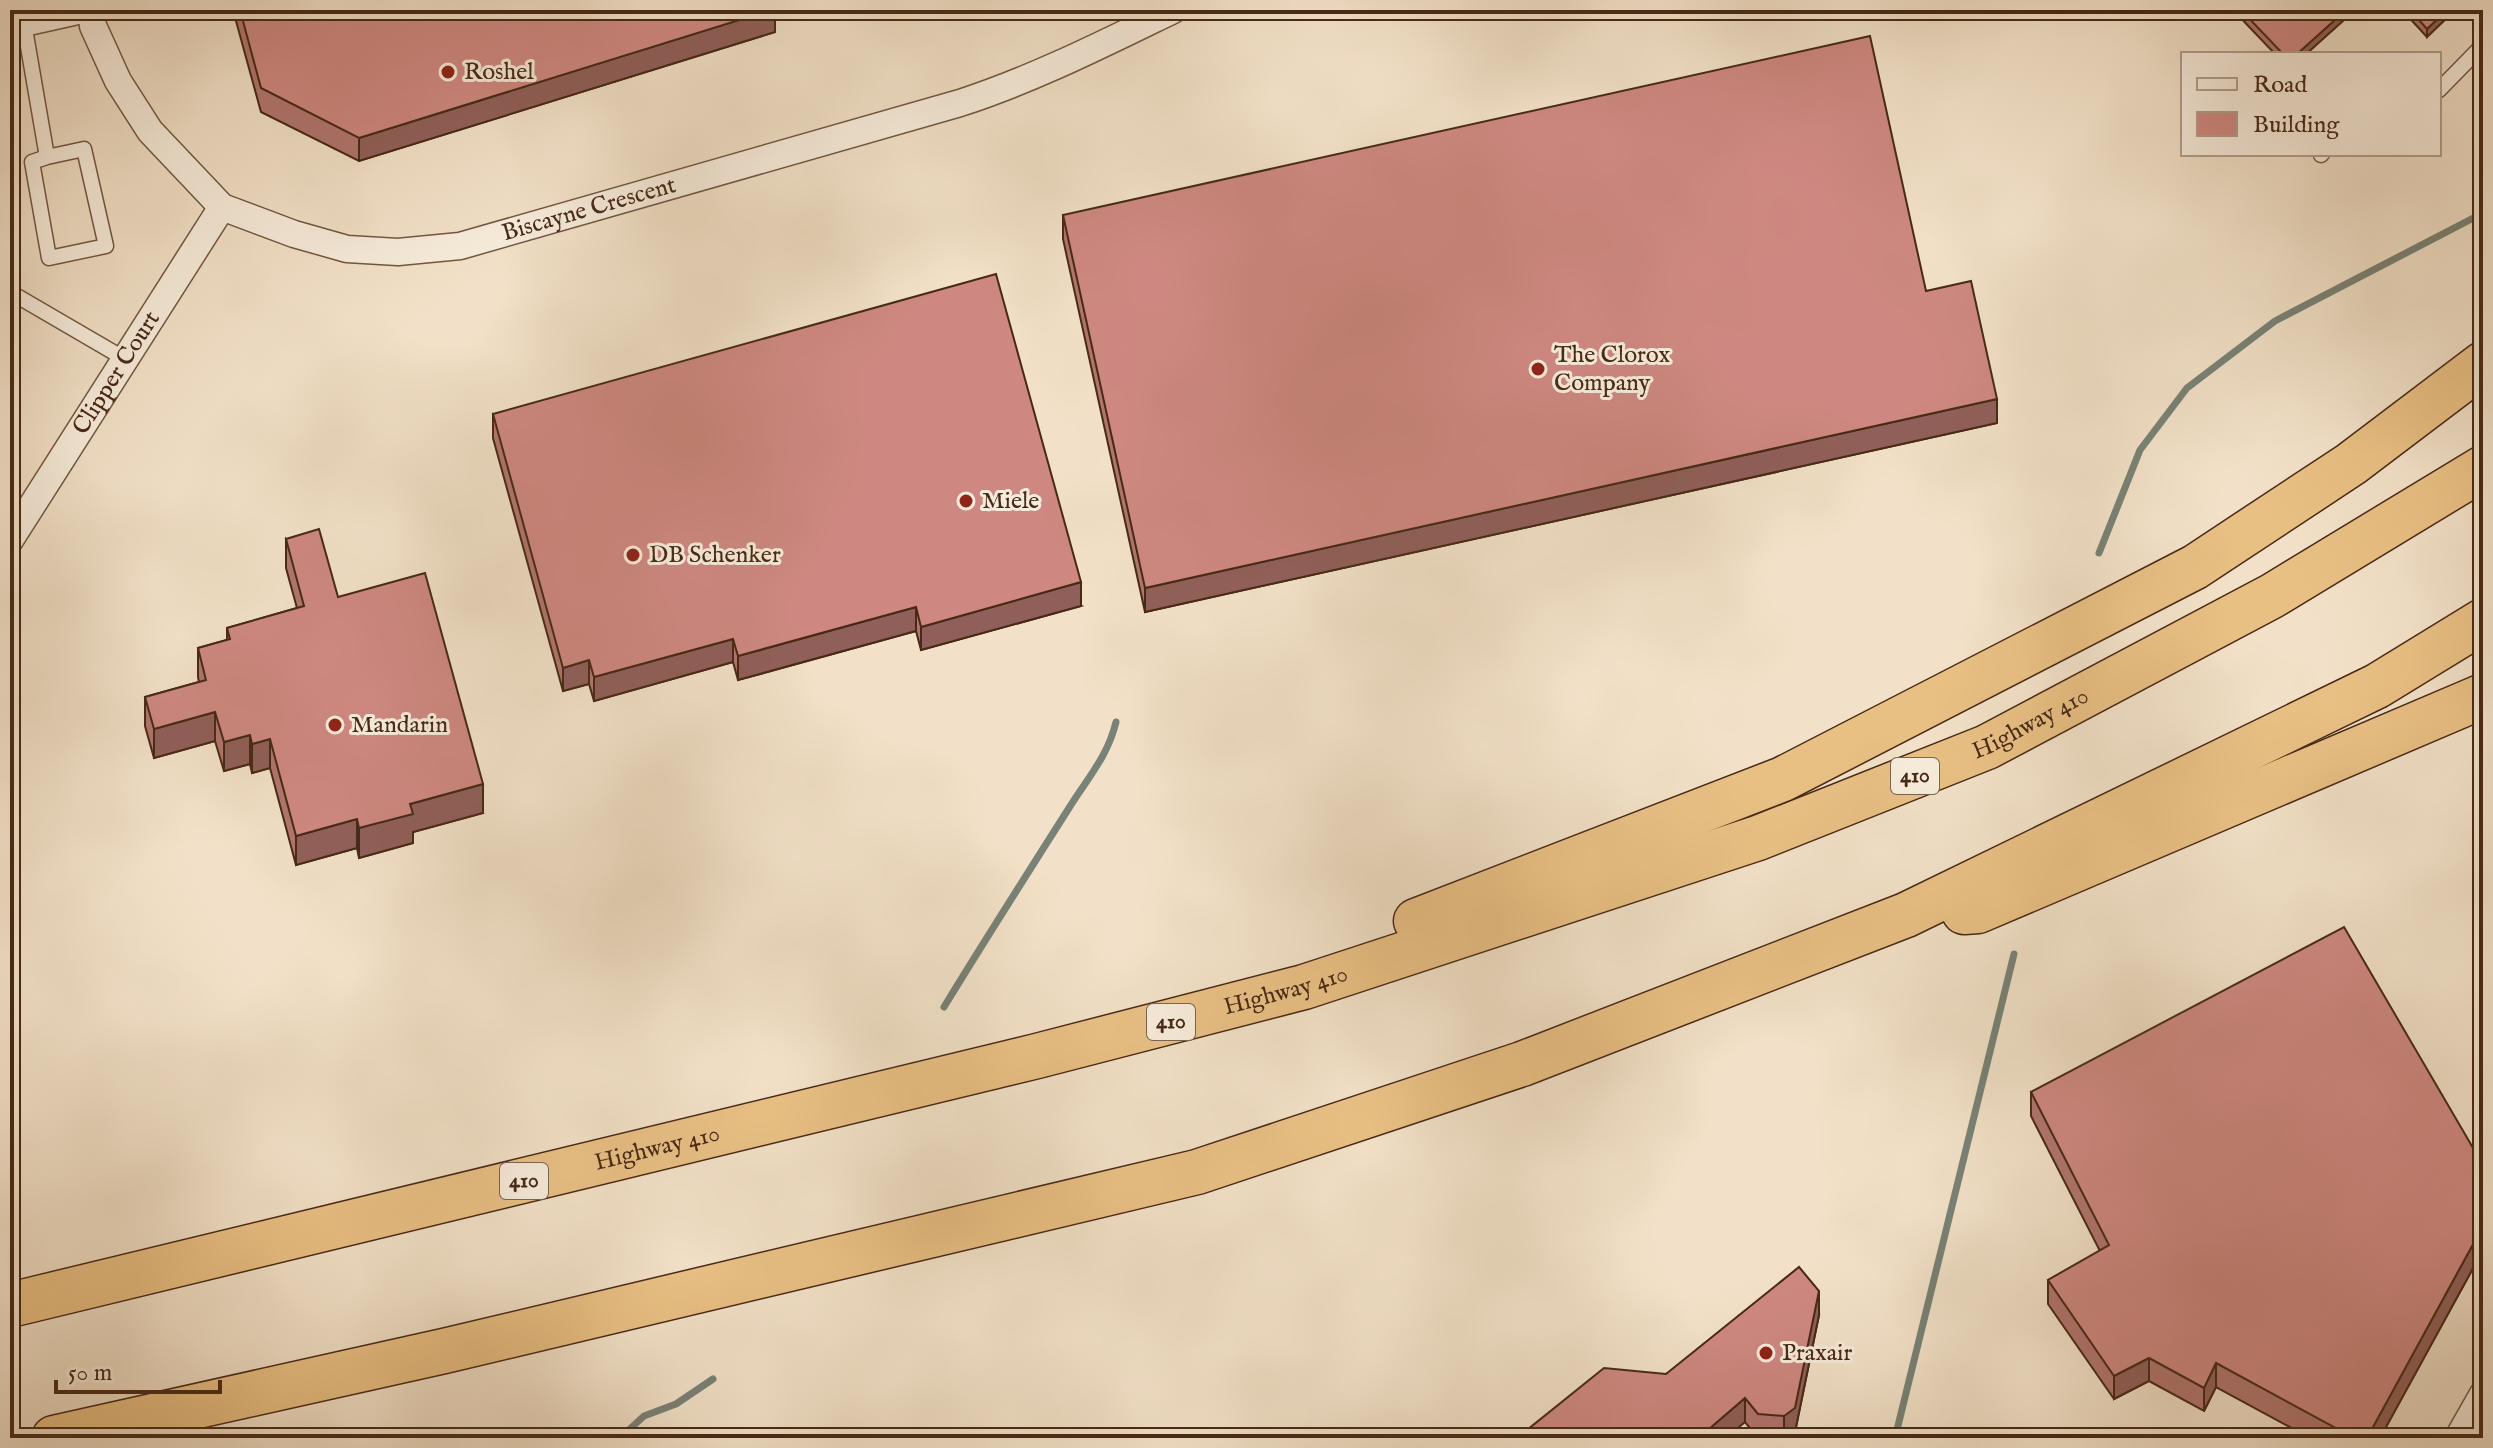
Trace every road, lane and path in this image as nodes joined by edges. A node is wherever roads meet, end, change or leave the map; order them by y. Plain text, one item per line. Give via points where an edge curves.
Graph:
1 (22, 10) edge
2 (1173, 10) edge
3 (92, 12) edge
4 (25, 29) junction
5 (2483, 45) edge
6 (2441, 88) edge
7 (47, 157) junction
8 (222, 207) junction
9 (10, 292) edge
10 (125, 359) junction
11 (2483, 364) edge
12 (2483, 468) edge
13 (10, 540) edge
14 (2483, 621) edge
15 (2483, 696) edge
16 (1906, 915) junction
17 (1304, 987) junction
18 (10, 1305) edge
19 (444, 1351) junction
20 (2483, 1394) edge
21 (54, 1438) edge
22 (196, 1438) edge
23 (2458, 1438) edge

1 - 4 lane
2 - 8 street, Biscayne Crescent via 1005,88 460,246 398,252 347,249
3 - 4 lane
3 - 8 street, Biscayne Crescent via 93,26 118,81 150,131
4 - 7 lane
5 - 6 lane
7 - 7 lane via 84,149 106,246 49,258 32,162
8 - 10 street, Clipper Court
9 - 10 lane
10 - 13 street, Clipper Court
11 - 17 highway via 2351,464 2195,567 1783,779 1363,941
12 - 17 highway, Highway 410 / 410 via 2272,596 1987,747 1758,838
14 - 16 highway via 2377,686
15 - 16 highway via 1978,911
16 - 19 highway via 1522,1064 1197,1172
17 - 18 highway, Highway 410 / 410
19 - 21 highway
19 - 22 highway via 379,1392
20 - 23 street

